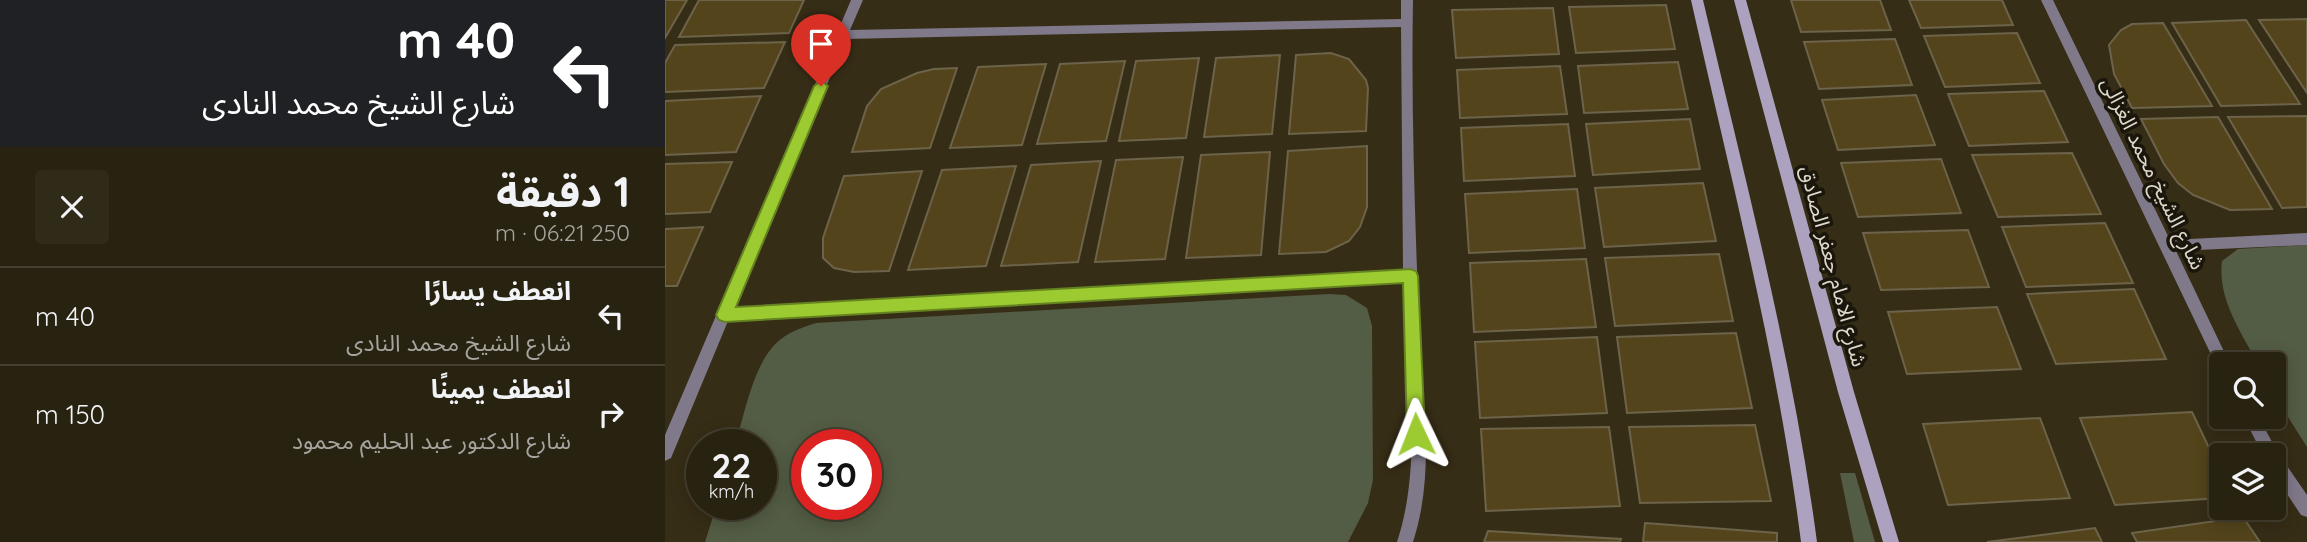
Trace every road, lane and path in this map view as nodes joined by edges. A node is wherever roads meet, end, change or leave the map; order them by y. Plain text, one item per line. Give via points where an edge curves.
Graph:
1 (857, 0) edge
2 (1407, 0) edge
3 (1697, 0) edge
4 (1740, 0) edge
5 (2047, 0) edge
6 (1406, 23) junction
7 (842, 35) junction
8 (2307, 239) edge
9 (2166, 246) junction
10 (1410, 276) junction
11 (725, 315) junction
12 (2217, 352) edge
13 (665, 453) edge
14 (2286, 478) edge
15 (2307, 509) edge
16 (1405, 542) edge
17 (1809, 542) edge
18 (1891, 542) edge

1 - 7 street
2 - 6 street
3 - 17 street via 1785,386
4 - 18 street, شارع الامام جعفر الصادق
5 - 9 street, شارع الشيخ محمد الغزالى
6 - 7 street
6 - 10 street
7 - 11 street
8 - 9 street
9 - 12 street, شارع الشيخ محمد الغزالى
10 - 11 street
10 - 16 street via 1417,460 1415,501
11 - 13 street
14 - 15 street

